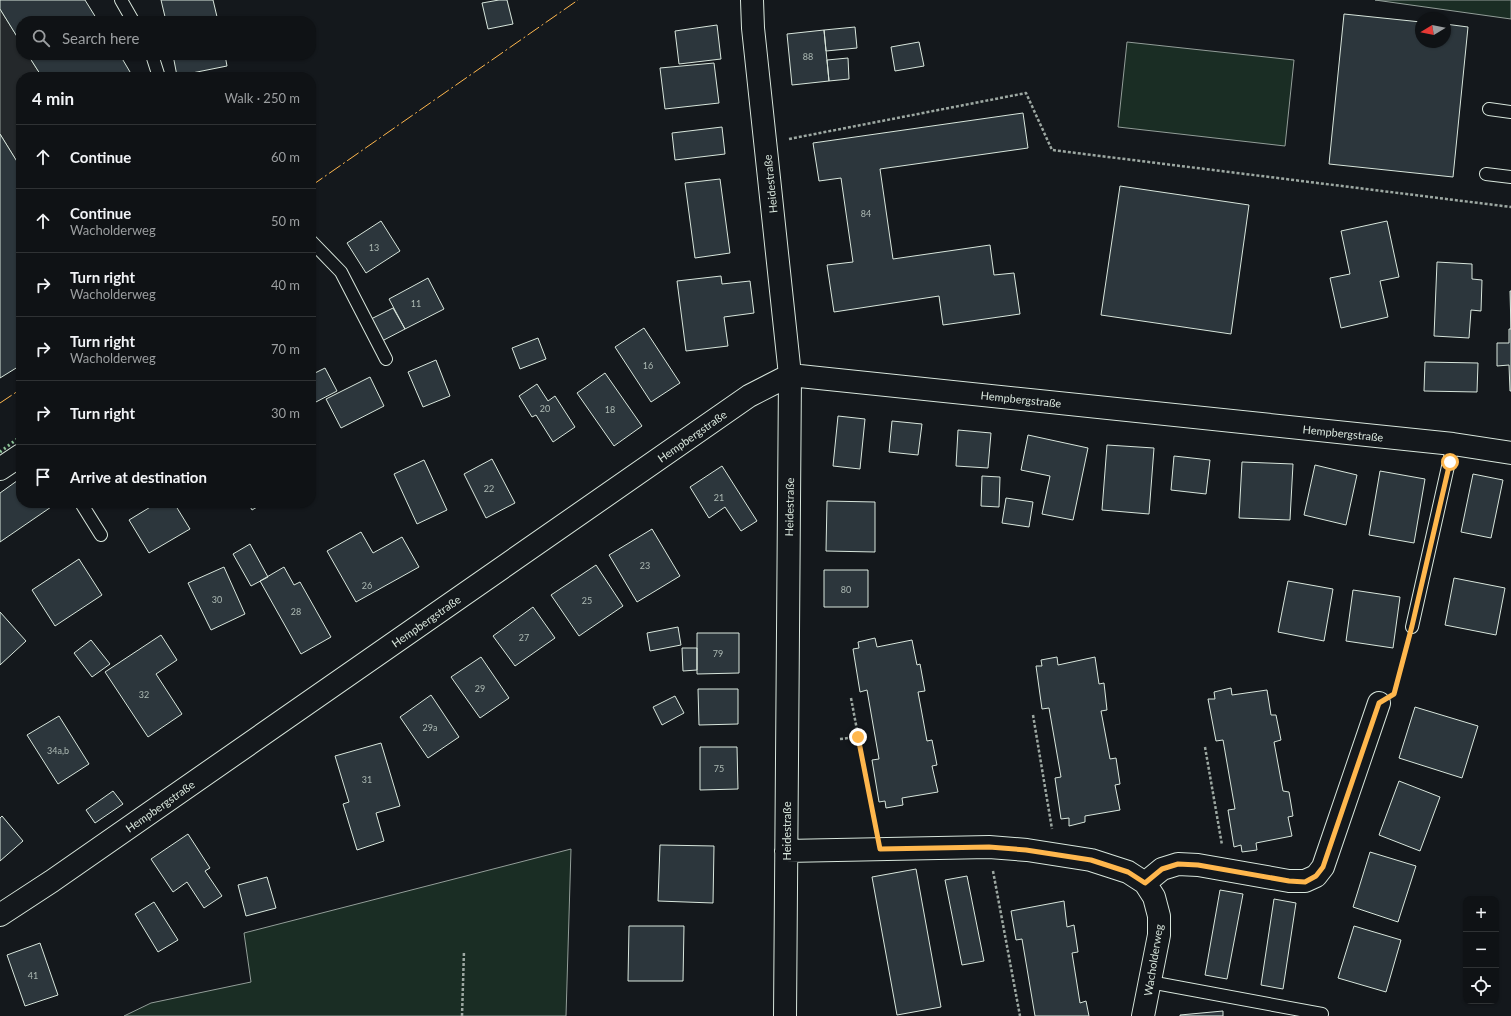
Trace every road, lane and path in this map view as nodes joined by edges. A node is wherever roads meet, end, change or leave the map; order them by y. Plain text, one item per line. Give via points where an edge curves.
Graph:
1 (121, 0) edge
2 (752, 0) edge
3 (130, 16) edge
4 (154, 60) edge
5 (157, 72) edge
6 (1488, 109) dead end
7 (1511, 112) edge
8 (789, 139) dead end
9 (1486, 174) dead end
10 (1511, 177) edge
11 (1511, 207) edge
12 (316, 246) edge
13 (386, 360) dead end
14 (790, 375) junction
15 (1453, 444) junction
16 (1511, 453) edge
17 (16, 458) edge
18 (0, 469) edge
19 (84, 508) edge
20 (101, 534) dead end
21 (1412, 626) joint
22 (851, 698) dead end
23 (1379, 703) joint
24 (1033, 715) dead end
25 (858, 737) junction
26 (840, 739) dead end
27 (1205, 747) dead end
28 (989, 847) junction
29 (880, 849) junction
30 (786, 851) junction
31 (1056, 854) junction
32 (1226, 870) junction
33 (1145, 883) junction
34 (0, 915) edge
35 (464, 951) dead end
36 (1150, 982) junction
37 (1322, 1014) dead end
38 (462, 1016) edge
39 (785, 1016) edge
40 (1020, 1016) edge
41 (1143, 1016) edge

1 - 3 lane
2 - 14 street, Heidestraße
4 - 5 lane
6 - 7 lane
8 - 11 path via 1026,93 1052,150
9 - 10 lane
12 - 13 lane via 341,272
14 - 15 street, Hempbergstraße
14 - 30 street, Heidestraße
14 - 34 street, Hempbergstraße via 749,396
15 - 16 street, Hempbergstraße
15 - 21 lane
17 - 18 street
19 - 20 lane
21 - 23 path via 1394,694
22 - 25 path
23 - 32 street via 1320,872 1305,882
24 - 31 path
25 - 26 path
25 - 29 path
27 - 32 path
28 - 29 street, Wacholderweg
28 - 31 street, Wacholderweg
28 - 40 path
29 - 30 street, Wacholderweg
30 - 39 street, Heidestraße
31 - 33 street, Wacholderweg via 1091,860 1128,872
32 - 33 street via 1178,864 1162,869
33 - 36 street, Wacholderweg via 1154,897 1159,916 1159,935
35 - 38 path
36 - 37 lane
36 - 41 street, Wacholderweg

